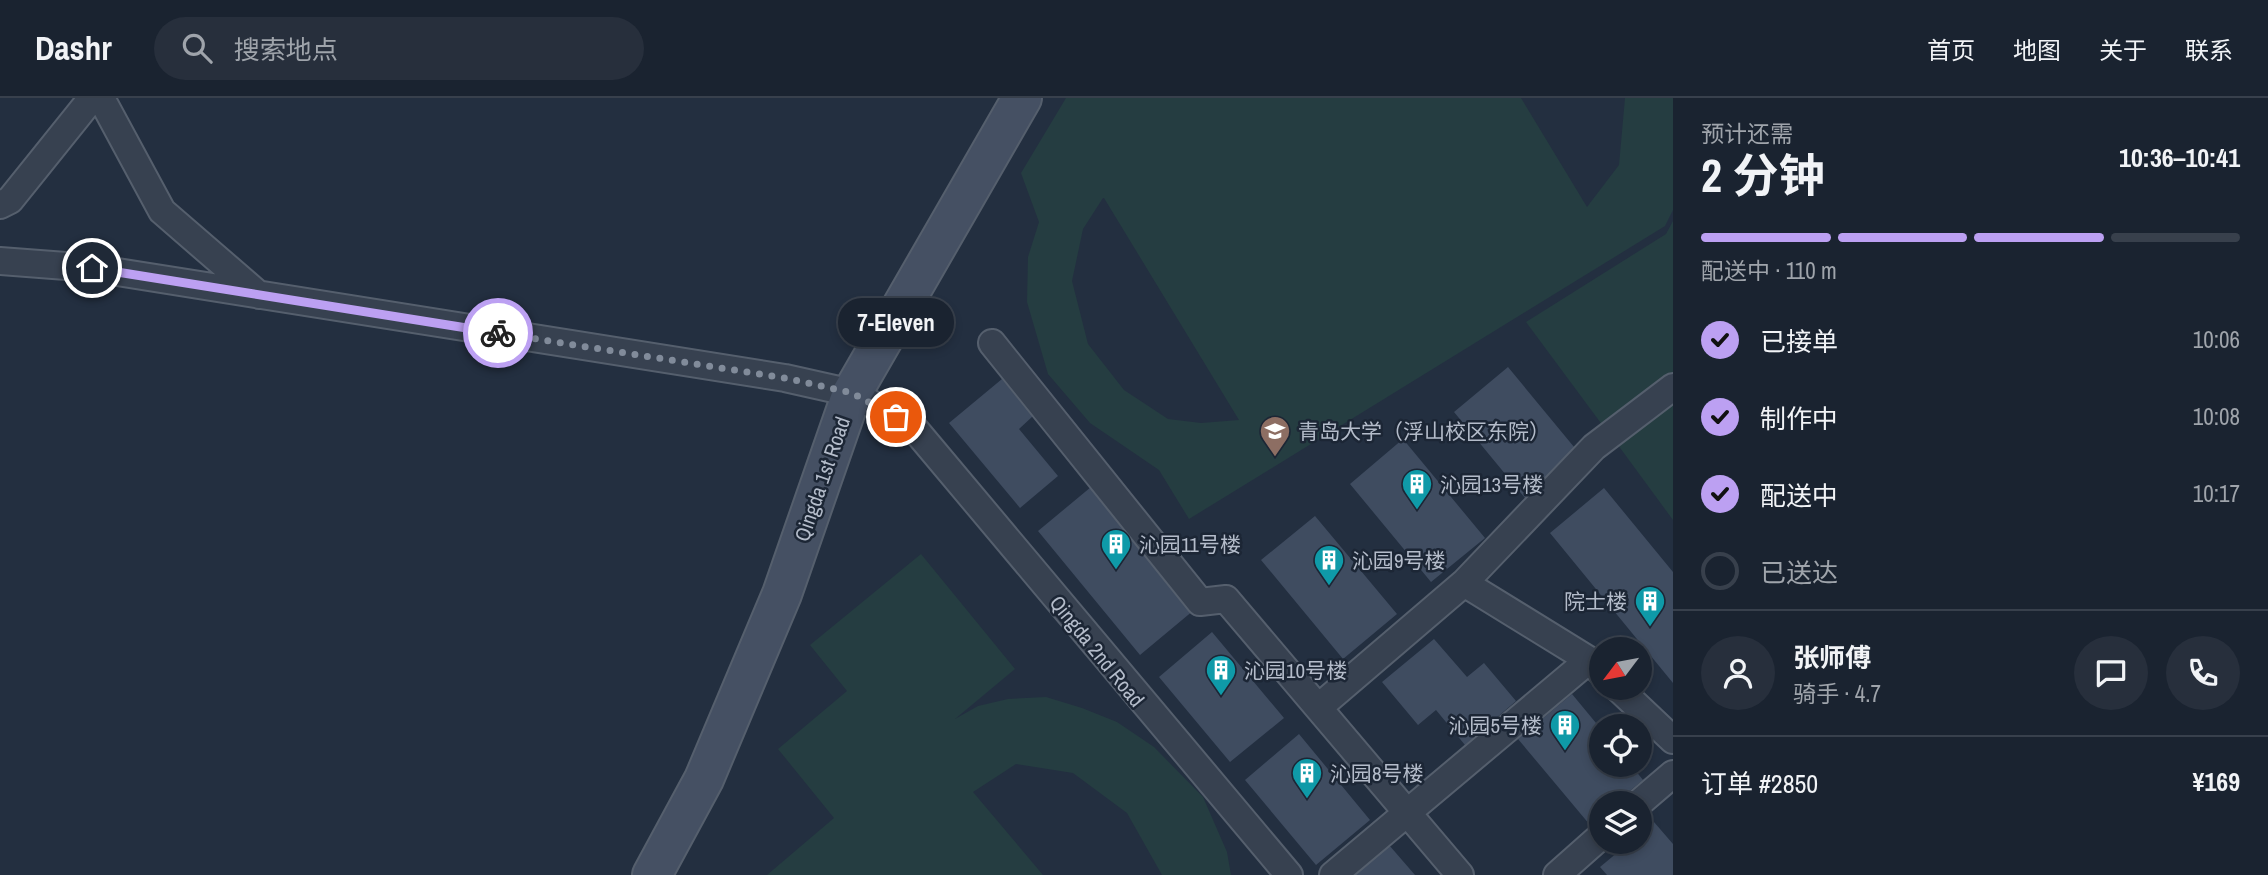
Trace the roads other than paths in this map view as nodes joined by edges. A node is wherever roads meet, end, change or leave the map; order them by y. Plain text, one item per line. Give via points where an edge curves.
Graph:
1 (92, 98) edge
2 (101, 98) edge
3 (1022, 98) edge
4 (0, 205) edge
5 (0, 261) edge
6 (259, 295) junction
7 (992, 343) dead end
8 (1673, 387) edge
9 (852, 393) junction
10 (913, 427) junction
11 (1464, 583) junction
12 (1589, 662) edge
13 (1589, 671) edge
14 (1631, 700) edge
15 (1319, 707) junction
16 (1673, 740) edge
17 (1673, 774) edge
18 (1652, 792) edge
19 (1408, 812) junction
20 (1589, 847) edge
21 (652, 875) edge
22 (1282, 875) edge
23 (1289, 875) edge
24 (1333, 875) edge
25 (1460, 875) edge
26 (1557, 875) edge

1 - 4 street via 10,200
2 - 6 street via 162,211
3 - 9 street, Qingda 1st Road
5 - 6 street via 92,268
6 - 9 street via 785,378
7 - 15 street via 1200,602 1226,599
8 - 11 street via 1594,447
9 - 10 street
9 - 21 street, Qingda 1st Road via 782,594 704,779
10 - 22 street, Qingda 2nd Road
10 - 23 street
11 - 12 street
11 - 15 street
13 - 19 street
14 - 16 street
15 - 19 street
17 - 18 street
19 - 24 street
19 - 25 street
20 - 26 street

